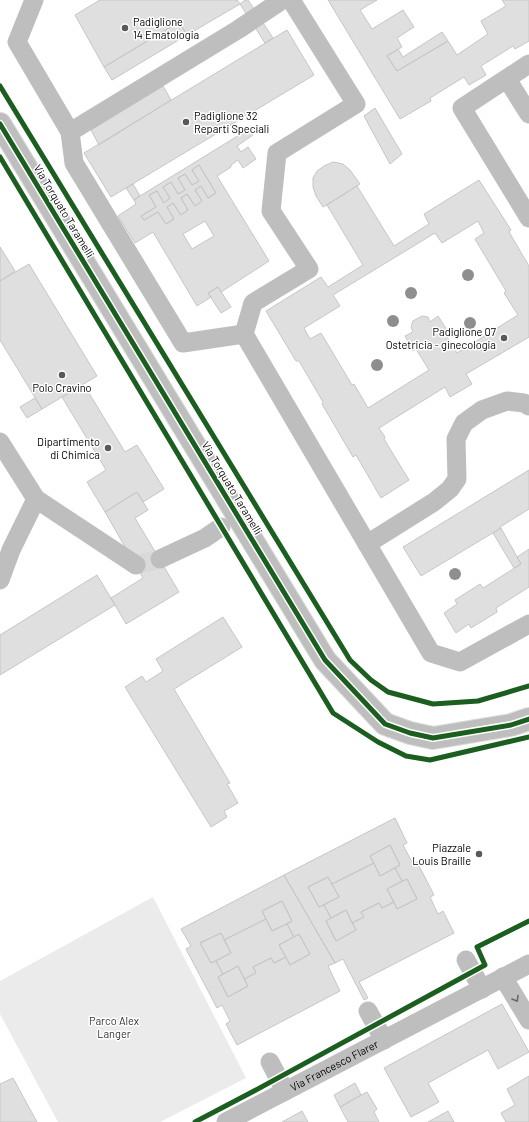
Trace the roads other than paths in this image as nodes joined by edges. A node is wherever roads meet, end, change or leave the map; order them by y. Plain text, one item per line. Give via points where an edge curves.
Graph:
1 (34, 0) edge
2 (282, 0) edge
3 (291, 0) edge
4 (529, 64) edge
5 (507, 79) junction
6 (529, 114) edge
7 (0, 124) edge
8 (70, 132) junction
9 (529, 218) edge
10 (244, 334) junction
11 (529, 406) edge
12 (0, 442) edge
13 (36, 499) junction
14 (221, 527) dead end
15 (367, 544) junction
16 (160, 559) tunnel mouth
17 (136, 565) dead end
18 (0, 580) edge
19 (529, 624) edge
20 (529, 719) edge
21 (466, 960) dead end
22 (529, 964) edge
23 (504, 977) junction
24 (482, 989) junction
25 (368, 1011) dead end
26 (529, 1020) edge
27 (384, 1040) junction
28 (270, 1062) dead end
29 (285, 1091) junction
30 (226, 1122) edge

1 - 8 street via 17,42
2 - 8 street
3 - 10 street via 356,104 277,153 271,211 309,268 253,303
4 - 5 street
5 - 6 street
5 - 9 street via 462,108
7 - 20 main road, Via Torquato Taramelli via 325,660 385,724 410,733 433,738 511,725
8 - 10 street via 74,163 183,343
10 - 15 street
11 - 15 street via 524,403 507,402 482,410 464,423 456,439 457,479 450,489
12 - 13 street
13 - 17 street
13 - 18 street via 11,550
14 - 16 street via 205,538
15 - 19 street via 431,653 460,662
21 - 24 street
22 - 23 street, Via Francesco Flarer
23 - 24 street, Via Francesco Flarer
23 -> 26 street
24 - 27 street, Via Francesco Flarer
25 - 27 street, Via Francesco Flarer
27 - 29 street, Via Francesco Flarer
28 - 29 street, Via Francesco Flarer
29 - 30 street, Via Francesco Flarer

